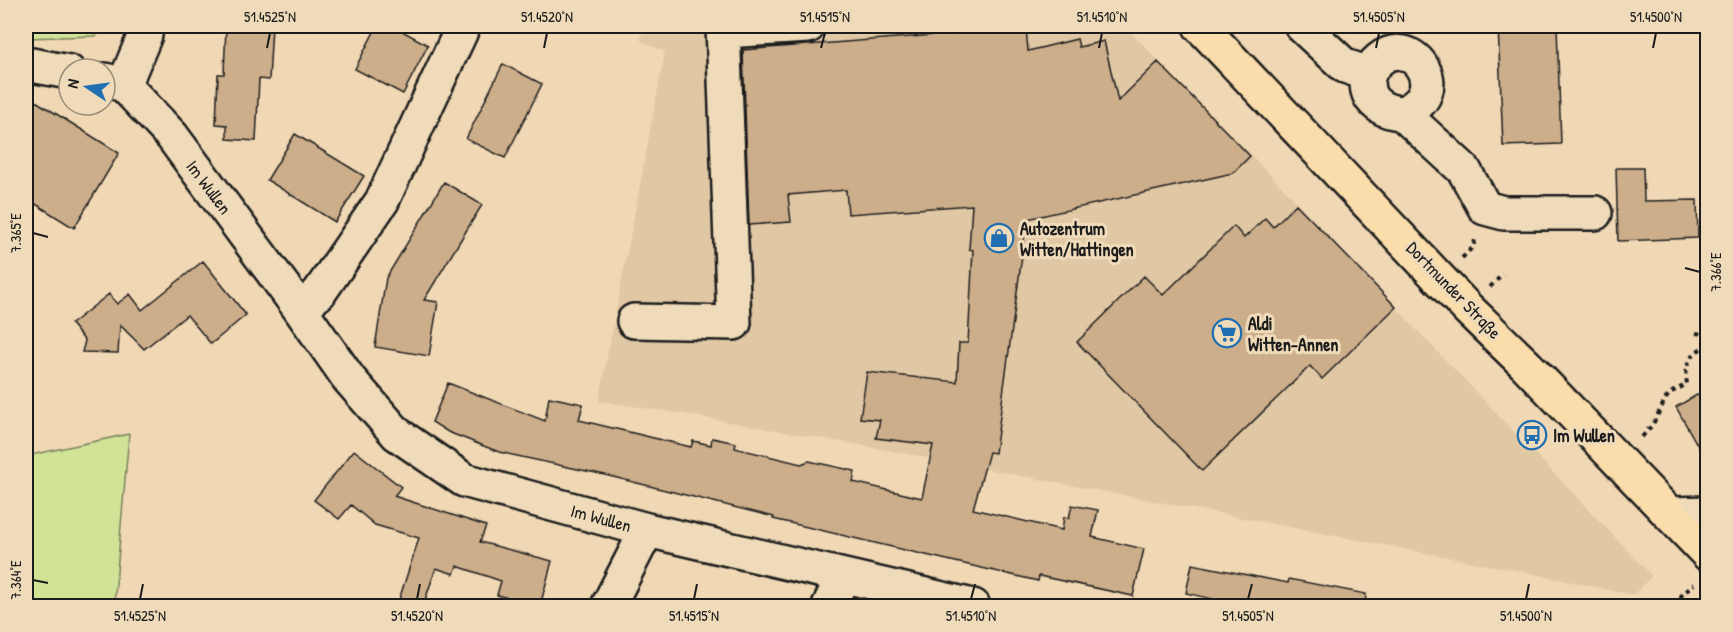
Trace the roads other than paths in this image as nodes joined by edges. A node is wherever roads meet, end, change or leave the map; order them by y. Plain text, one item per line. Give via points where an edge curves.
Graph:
1 (146, 26) edge
2 (460, 26) edge
3 (808, 26) edge
4 (1200, 26) edge
5 (1302, 26) edge
6 (723, 28) edge
7 (26, 64) edge
8 (57, 70) edge
9 (1369, 74) junction
10 (117, 79) edge
11 (117, 84) edge
12 (1402, 113) junction
13 (1595, 213) dead end
14 (300, 309) junction
15 (634, 321) dead end
16 (1707, 513) edge
17 (1671, 514) junction
18 (647, 530) junction
19 (1704, 566) edge
20 (843, 576) junction
21 (608, 606) edge
22 (829, 606) edge
23 (974, 606) edge

1 - 10 street
2 - 14 street via 382,201 319,293
3 - 6 street
4 - 17 main road, Dortmunder Straße
5 - 9 street via 1345,66
6 - 15 street via 734,323
7 - 8 street
9 - 12 street via 1367,87 1375,103 1390,112
9 - 12 street via 1374,64 1395,53 1418,61 1428,81 1426,91 1413,109
11 - 14 street, Im Wullen via 172,136
12 - 13 street via 1464,170 1485,208 1504,213
14 - 18 street, Im Wullen via 349,379 397,434 464,480
16 - 17 street
17 - 19 main road, Dortmunder Straße
18 - 20 street, Im Wullen
18 - 21 street
20 - 22 street
20 - 23 street, Im Wullen

